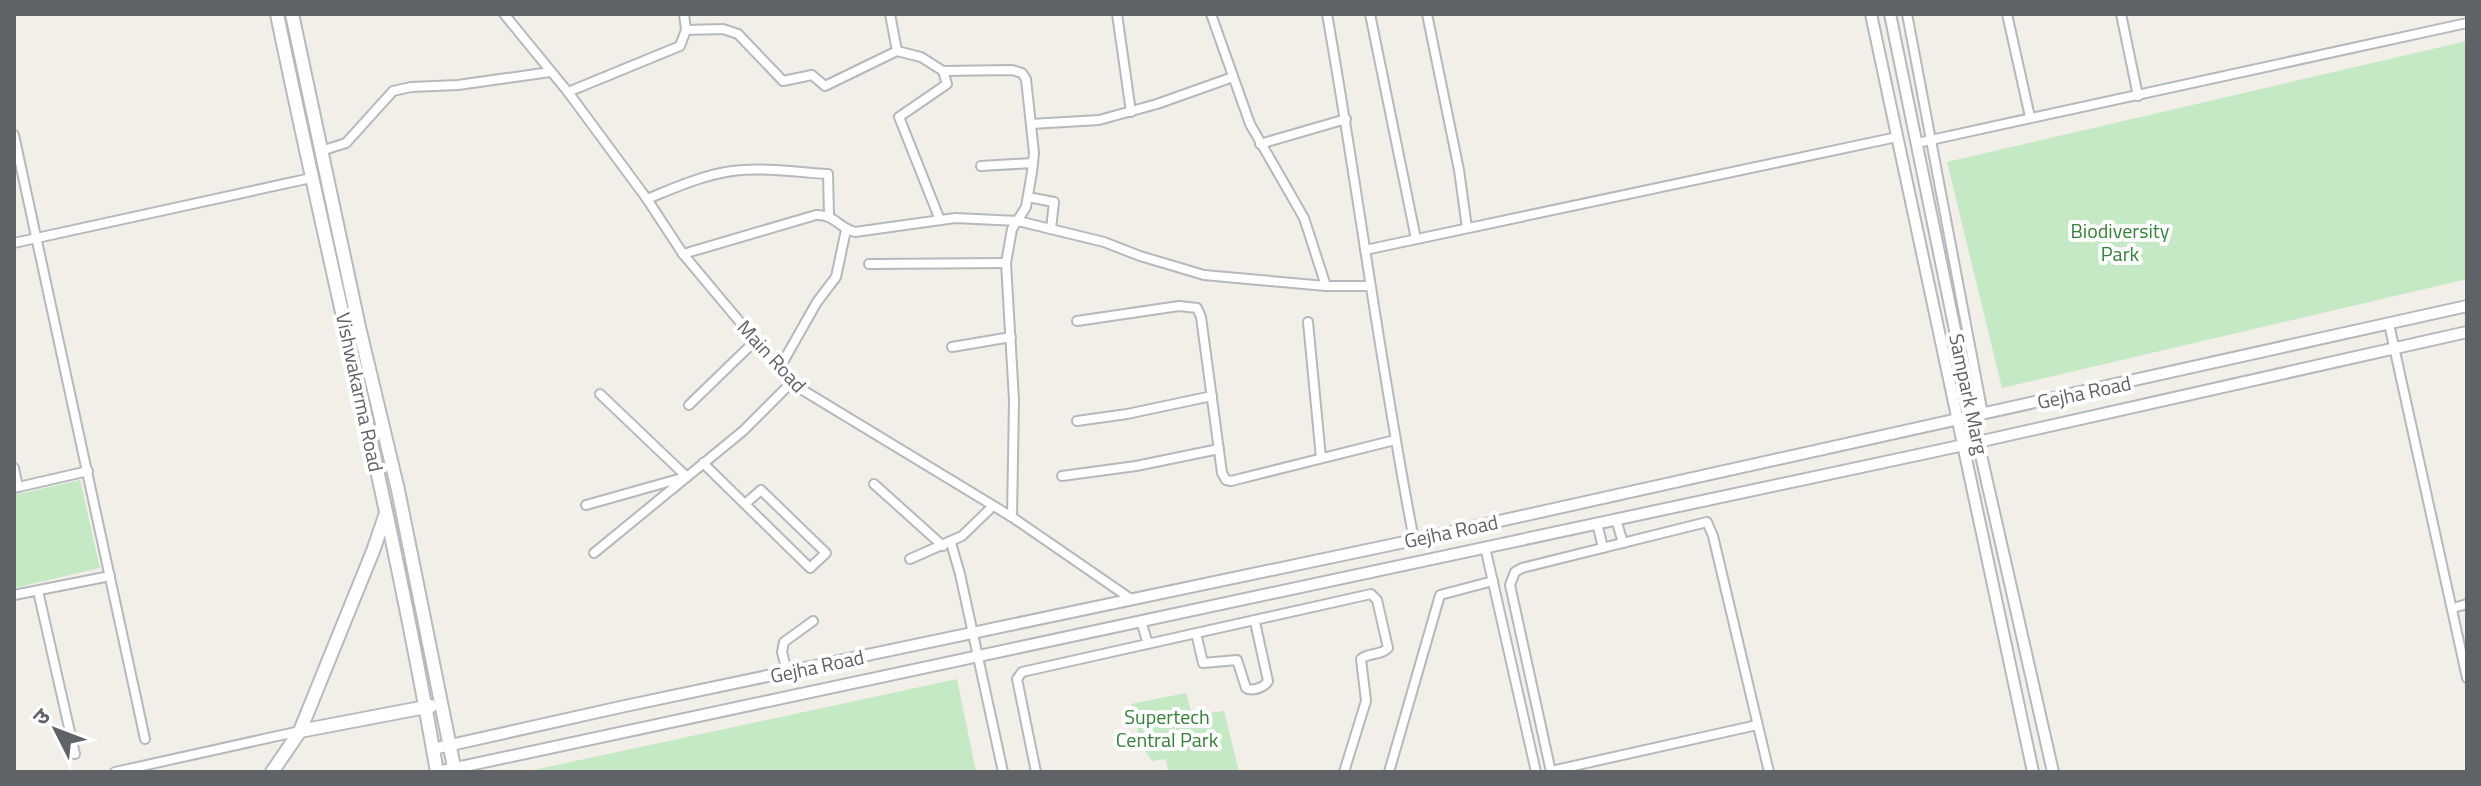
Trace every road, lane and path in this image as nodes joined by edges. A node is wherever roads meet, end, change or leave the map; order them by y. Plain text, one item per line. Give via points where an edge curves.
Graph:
1 (277, 14) edge
2 (292, 14) edge
3 (504, 14) edge
4 (684, 14) edge
5 (890, 14) edge
6 (1112, 14) edge
7 (1211, 14) edge
8 (1327, 14) edge
9 (1370, 14) edge
10 (1427, 14) edge
11 (1871, 14) edge
12 (1890, 14) edge
13 (1907, 14) edge
14 (2007, 14) edge
15 (2121, 14) edge
16 (2467, 23) edge
17 (686, 30) junction
18 (897, 51) junction
19 (943, 71) junction
20 (550, 72) junction
21 (1233, 77) junction
22 (568, 92) junction
23 (2138, 96) junction
24 (1131, 112) junction
25 (2030, 117) junction
26 (1346, 119) junction
27 (1031, 124) junction
28 (14, 135) edge
29 (1897, 137) junction
30 (1931, 139) junction
31 (1917, 143) junction
32 (1260, 144) junction
33 (15, 146) edge
34 (321, 151) junction
35 (1033, 163) junction
36 (981, 166) dead end
37 (311, 178) junction
38 (1028, 197) junction
39 (647, 199) junction
40 (829, 215) junction
41 (940, 220) junction
42 (1018, 221) junction
43 (1467, 228) junction
44 (1051, 229) junction
45 (846, 230) junction
46 (37, 238) junction
47 (1416, 239) junction
48 (14, 243) edge
49 (1365, 250) junction
50 (683, 254) junction
51 (344, 256) junction
52 (330, 258) junction
53 (1006, 263) junction
54 (869, 264) dead end
55 (1326, 286) junction
56 (1369, 286) junction
57 (2467, 306) edge
58 (1077, 321) dead end
59 (1308, 322) dead end
60 (2389, 324) junction
61 (2467, 332) edge
62 (1011, 337) junction
63 (755, 341) junction
64 (952, 347) dead end
65 (2394, 349) junction
66 (779, 369) junction
67 (791, 383) junction
68 (600, 394) dead end
69 (1212, 396) junction
70 (689, 405) dead end
71 (1978, 415) junction
72 (1958, 420) junction
73 (1077, 421) dead end
74 (1395, 440) junction
75 (1978, 442) junction
76 (1963, 445) junction
77 (1219, 449) junction
78 (1321, 458) junction
79 (703, 463) junction
80 (14, 468) edge
81 (88, 471) junction
82 (1062, 476) dead end
83 (687, 477) junction
84 (874, 484) dead end
85 (16, 487) edge
86 (745, 504) junction
87 (586, 505) dead end
88 (993, 506) junction
89 (386, 512) junction
90 (1012, 517) junction
91 (1616, 519) junction
92 (1597, 523) junction
93 (1414, 540) junction
94 (1623, 543) junction
95 (947, 545) junction
96 (1485, 547) junction
97 (1603, 548) junction
98 (594, 553) dead end
99 (910, 559) dead end
100 (110, 576) junction
101 (1493, 581) junction
102 (38, 591) junction
103 (14, 595) edge
104 (1131, 599) junction
105 (2467, 604) edge
106 (2453, 608) junction
107 (813, 621) dead end
108 (1141, 621) junction
109 (1255, 622) junction
110 (1196, 633) junction
111 (974, 634) junction
112 (1148, 644) junction
113 (978, 656) junction
114 (787, 672) junction
115 (2467, 678) edge
116 (442, 704) junction
117 (425, 706) junction
118 (1757, 725) junction
119 (300, 731) junction
120 (145, 739) dead end
121 (450, 745) junction
122 (433, 749) junction
123 (75, 754) dead end
124 (454, 770) edge
125 (115, 772) edge
126 (272, 772) edge
127 (437, 772) edge
128 (1003, 772) edge
129 (1036, 772) edge
130 (1344, 772) edge
131 (1389, 772) edge
132 (1536, 772) edge
133 (1551, 772) edge
134 (1769, 772) edge
135 (2033, 772) edge
136 (2053, 772) edge

1 - 37 main road, Vishwakarma Road
2 - 34 main road, Vishwakarma Road
3 - 20 street, Main Road
4 - 17 street
5 - 18 street
6 - 24 street
7 - 21 street
8 - 26 street
9 - 47 street
10 - 43 street
11 - 29 street, Sampark Marg
12 - 31 street, Sampark Marg
13 - 30 street
14 - 25 street
15 - 23 street
16 - 23 street
17 - 18 street via 730,30 779,79 812,75 825,86
17 - 22 street via 674,49
18 - 19 street via 921,57
19 - 27 street via 1022,73
19 - 41 street via 947,84 899,117
20 - 22 street, Main Road
20 - 34 street via 393,91 346,143
21 - 24 street
21 - 32 street
22 - 39 street, Main Road
23 - 25 street
24 - 27 street via 1099,120
25 - 30 street
26 - 32 street
26 - 49 street
27 - 35 street
28 - 33 street
29 - 43 street
29 - 72 street, Sampark Marg
30 - 31 street
30 - 71 street
31 - 71 street, Sampark Marg
32 - 55 street via 1304,218
33 - 46 street
34 - 51 main road, Vishwakarma Road
35 - 36 street
35 - 38 street
37 - 46 street
37 - 52 main road, Vishwakarma Road
38 - 42 street
38 - 44 street via 1054,202
39 - 40 street via 731,171 828,174
39 - 50 street, Main Road
40 - 45 street
40 - 50 street
41 - 42 street
41 - 45 street
42 - 44 street
42 - 53 street
43 - 47 street
44 - 55 street via 1204,275
45 - 66 street via 836,277
46 - 48 street
46 - 81 street
47 - 49 street
49 - 56 street
50 - 63 street, Main Road
51 - 52 main road
51 - 116 main road, Vishwakarma Road
52 - 89 main road, Vishwakarma Road
53 - 54 street
53 - 62 street
55 - 56 street
56 - 74 street
57 - 60 street, Gejha Road
58 - 69 street via 1197,308
59 - 78 street
60 - 65 street
60 - 71 street, Gejha Road
61 - 65 street, Gejha Road
62 - 64 street
62 - 90 street
63 - 66 street, Main Road
63 - 70 street
65 - 75 street, Gejha Road
65 - 106 street
66 - 67 street, Main Road
67 - 79 street
67 - 88 street, Main Road
68 - 83 street
69 - 73 street
69 - 77 street
71 - 72 street, Gejha Road
71 - 75 street, Sampark Marg
72 - 76 street, Sampark Marg
72 - 93 street, Gejha Road
74 - 78 street
74 - 93 street
75 - 76 street, Gejha Road
75 - 136 street, Sampark Marg
76 - 91 street, Gejha Road
76 - 135 street, Sampark Marg
77 - 78 street via 1223,478 1231,481
77 - 82 street
79 - 83 street
79 - 86 street
80 - 85 street
81 - 85 street
81 - 100 street
83 - 87 street
83 - 98 street
84 - 95 street
86 - 86 street via 810,568 826,553 761,490
88 - 90 street, Main Road
88 - 95 street via 971,530
89 - 117 main road, Vishwakarma Road
89 - 119 main road
90 - 104 street, Main Road
91 - 92 street, Gejha Road
91 - 94 street
92 - 96 street, Gejha Road
92 - 97 street
93 - 104 street, Gejha Road
94 - 97 street
94 - 118 street via 1709,523
95 - 99 street
95 - 111 street
96 - 101 street
96 - 108 street, Gejha Road
97 - 133 street via 1522,568 1510,581
100 - 102 street
100 - 120 street
101 - 131 street via 1445,592 1438,599
101 - 132 street
102 - 103 street
102 - 123 street
104 - 111 street, Gejha Road
105 - 106 street
106 - 115 street
107 - 114 street via 784,642
108 - 112 street
108 - 113 street, Gejha Road
109 - 110 street
109 - 110 street via 1268,681 1251,690 1237,660 1203,663
109 - 130 street via 1371,594 1377,600 1388,648 1361,659 1366,701
110 - 112 street
111 - 113 street
111 - 114 street, Gejha Road
112 - 129 street via 1019,675
113 - 124 street, Gejha Road
113 - 128 street
114 - 121 street, Gejha Road
116 - 117 main road
116 - 121 main road, Vishwakarma Road
117 - 119 main road
117 - 122 main road, Vishwakarma Road
118 - 133 street
118 - 134 street
119 - 125 street
119 - 126 main road
121 - 122 street, Gejha Road
121 - 124 main road, Vishwakarma Road
122 - 127 main road, Vishwakarma Road
124 - 127 street, Gejha Road

